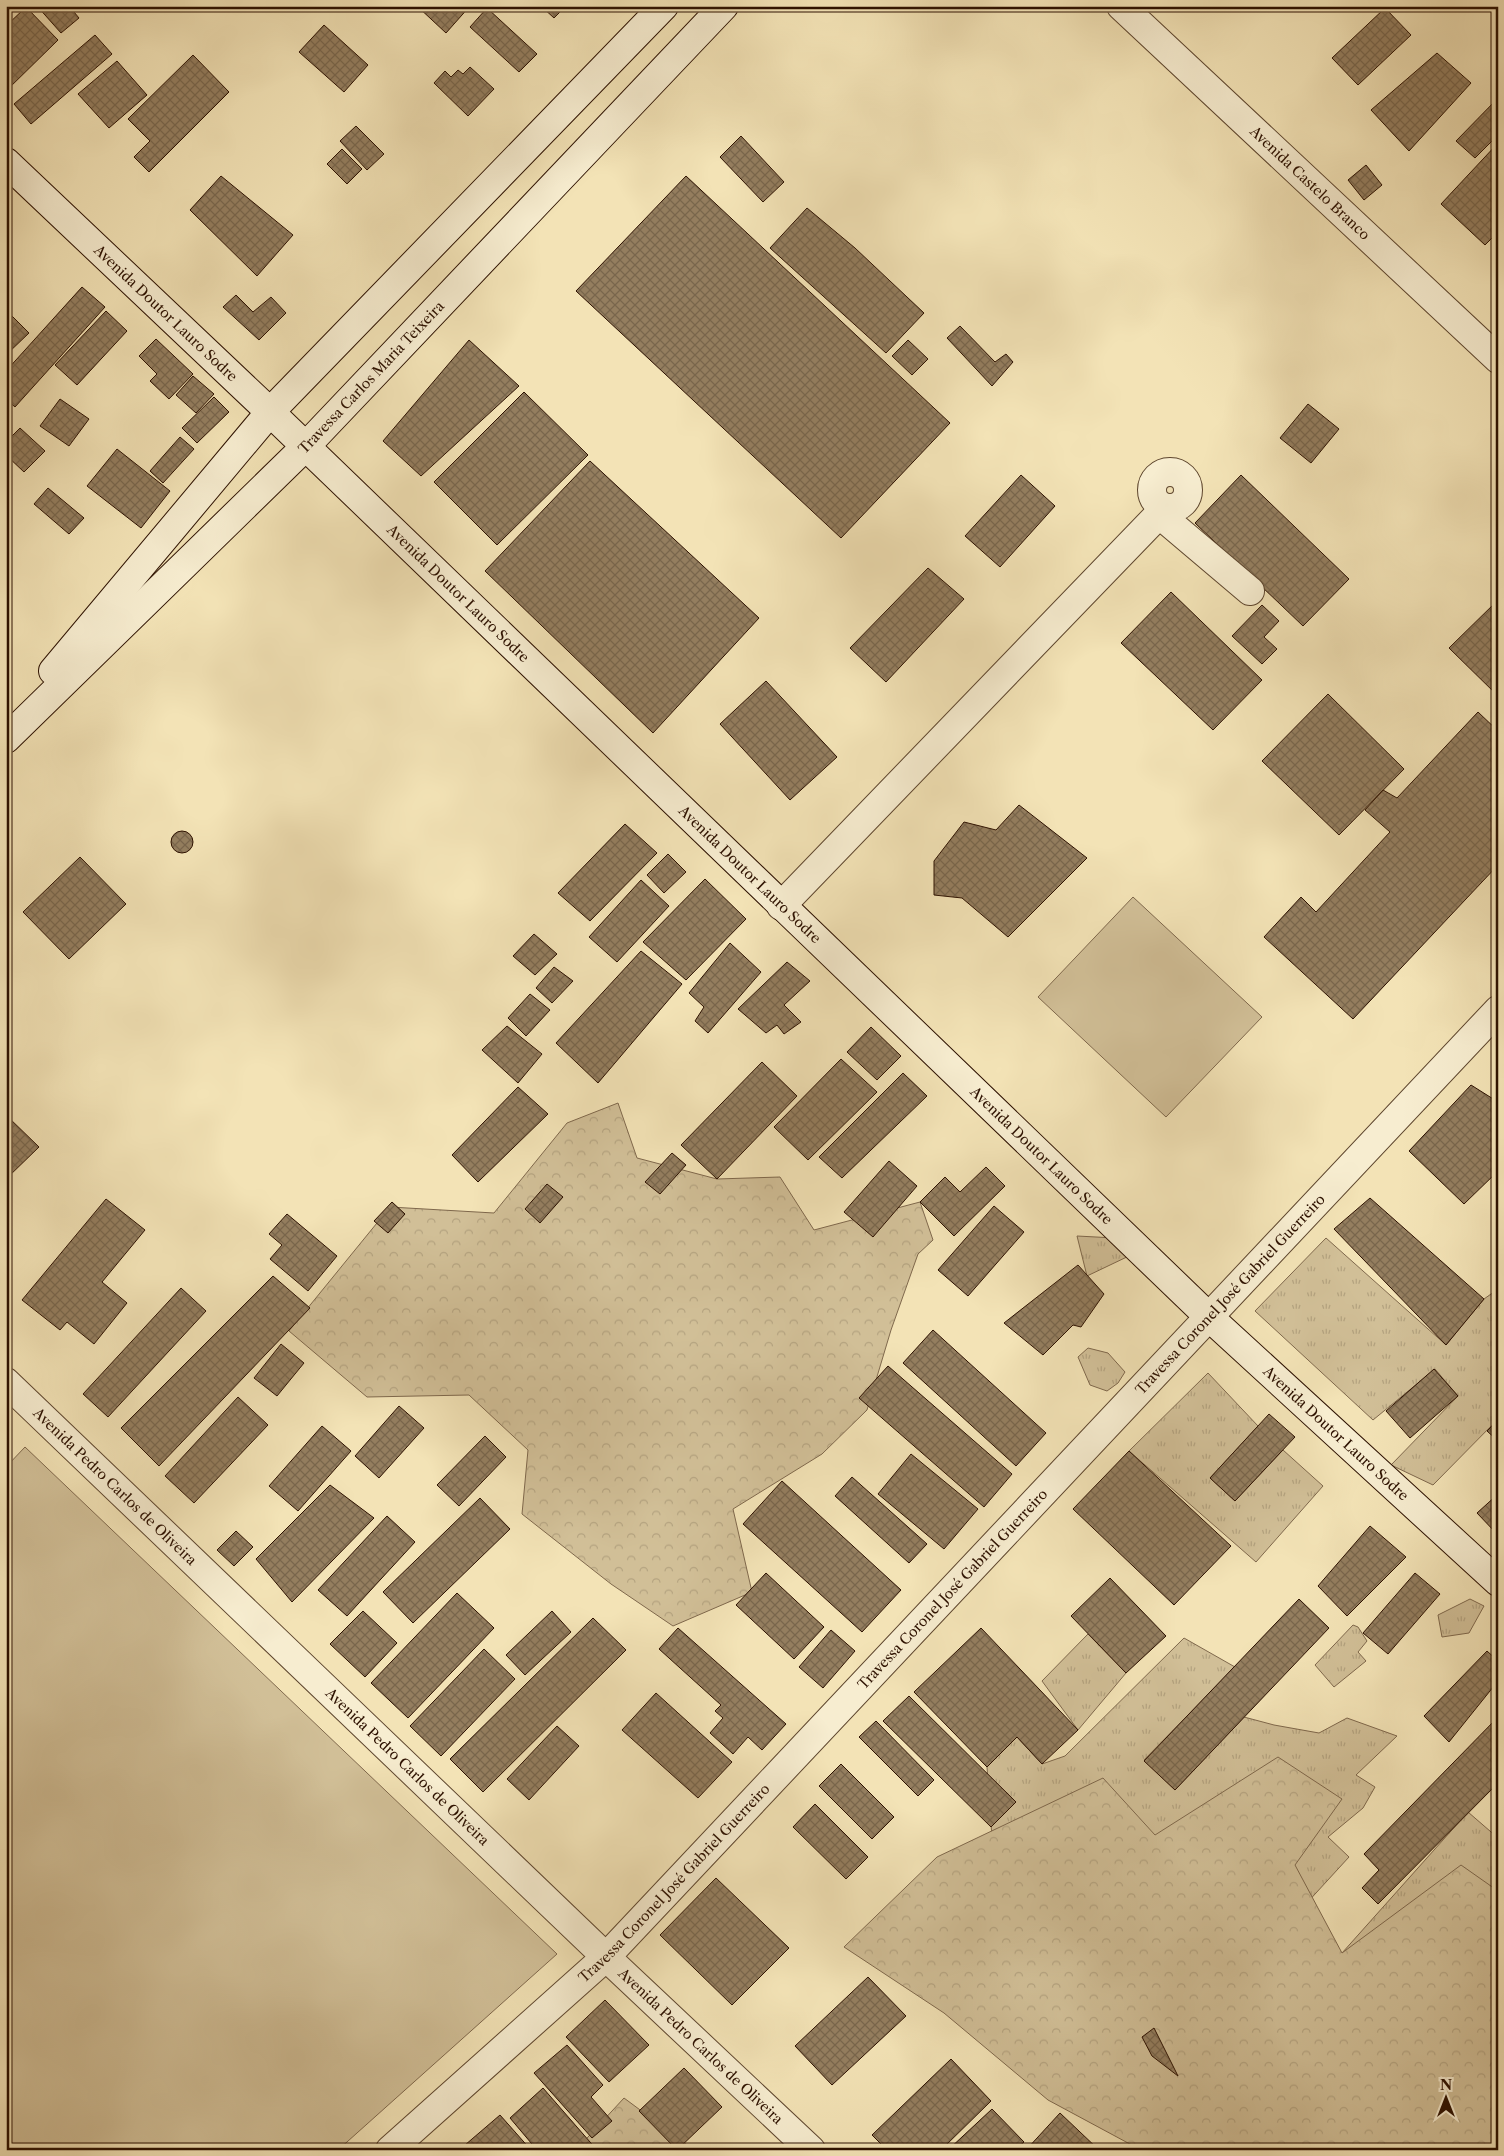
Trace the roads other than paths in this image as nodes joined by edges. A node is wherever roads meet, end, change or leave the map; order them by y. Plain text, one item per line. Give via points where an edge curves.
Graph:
1 (664, 6) edge
2 (724, 6) edge
3 (1122, 6) edge
4 (6, 162) edge
5 (1498, 359) edge
6 (270, 412) junction
7 (305, 447) junction
8 (1250, 591) dead end
9 (6, 727) edge
10 (6, 739) edge
11 (782, 906) junction
12 (1498, 1010) edge
13 (1209, 1317) junction
14 (6, 1382) edge
15 (1498, 1582) edge
16 (606, 1957) junction
17 (390, 2150) edge
18 (811, 2150) edge

1 - 6 street
2 - 7 street, Travessa Carlos Maria Teixeira
3 - 5 street, Avenida Castelo Branco
4 - 6 street, Avenida Doutor Lauro Sodre
6 - 7 street, Avenida Doutor Lauro Sodre
6 - 9 street
7 - 10 street, Travessa Carlos Maria Teixeira
7 - 11 street, Avenida Doutor Lauro Sodre
8 - 11 street via 1162,511
11 - 13 street, Avenida Doutor Lauro Sodre
12 - 13 street, Travessa Coronel José Gabriel Guerreiro
13 - 15 street, Avenida Doutor Lauro Sodre
13 - 16 street, Travessa Coronel José Gabriel Guerreiro
14 - 16 street, Avenida Pedro Carlos de Oliveira
16 - 17 street, Travessa Coronel José Gabriel Guerreiro
16 - 18 street, Avenida Pedro Carlos de Oliveira

